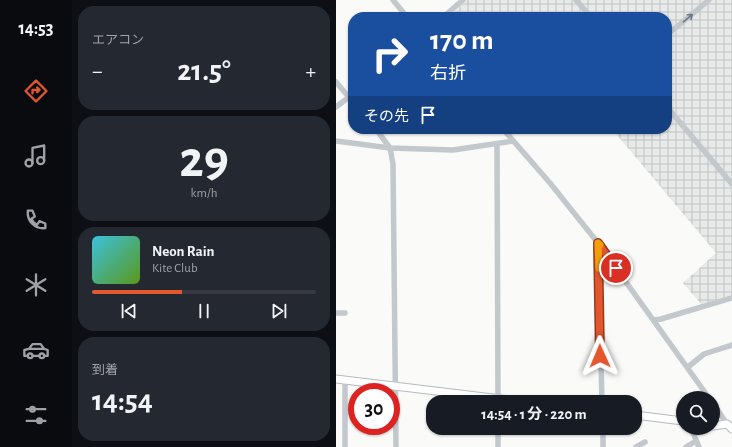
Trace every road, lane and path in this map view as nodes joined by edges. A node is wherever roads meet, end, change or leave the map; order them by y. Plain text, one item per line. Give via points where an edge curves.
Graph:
1 (393, 0) edge
2 (463, 0) edge
3 (576, 0) edge
4 (709, 0) edge
5 (403, 12) edge
6 (449, 12) edge
7 (587, 12) edge
8 (672, 31) edge
9 (336, 82) edge
10 (348, 94) edge
11 (348, 100) edge
12 (336, 107) edge
13 (672, 113) edge
14 (380, 134) edge
15 (507, 134) edge
16 (336, 141) edge
17 (513, 141) junction
18 (497, 144) junction
19 (390, 148) junction
20 (732, 184) edge
21 (598, 243) junction
22 (732, 298) edge
23 (336, 313) edge
24 (345, 313) dead end
25 (654, 320) junction
26 (732, 346) edge
27 (688, 367) junction
28 (336, 379) edge
29 (345, 380) junction
30 (370, 383) edge
31 (395, 383) edge
32 (400, 387) edge
33 (704, 391) edge
34 (460, 395) edge
35 (498, 395) edge
36 (602, 395) edge
37 (720, 412) edge
38 (642, 416) edge
39 (676, 420) edge
40 (730, 426) edge
41 (396, 435) edge
42 (498, 435) edge
43 (603, 435) edge
44 (694, 435) edge
45 (645, 442) dead end
46 (696, 442) junction
47 (345, 447) edge
48 (396, 447) edge
49 (498, 447) edge
50 (603, 447) edge
51 (636, 447) edge
52 (686, 447) edge
53 (700, 447) edge

1 - 5 street
2 - 6 street
3 - 7 street
8 -> 4 street
9 - 10 street
11 - 12 street
13 - 20 street
14 - 19 street
15 - 17 street
16 - 19 street
17 - 18 street
17 - 21 street
18 - 19 street via 453,150
18 - 35 street
19 - 31 street via 393,172
21 - 25 street
21 - 36 street
22 - 25 street
23 - 24 street
25 - 27 street
26 - 27 street via 704,354
27 - 33 street
28 - 29 main road
29 - 30 main road
29 - 47 street
32 - 34 main road
37 - 40 street
38 - 39 main road
41 - 48 street
42 - 49 street
43 - 50 street
44 - 46 street
45 - 51 street
46 - 52 street
46 - 53 street

